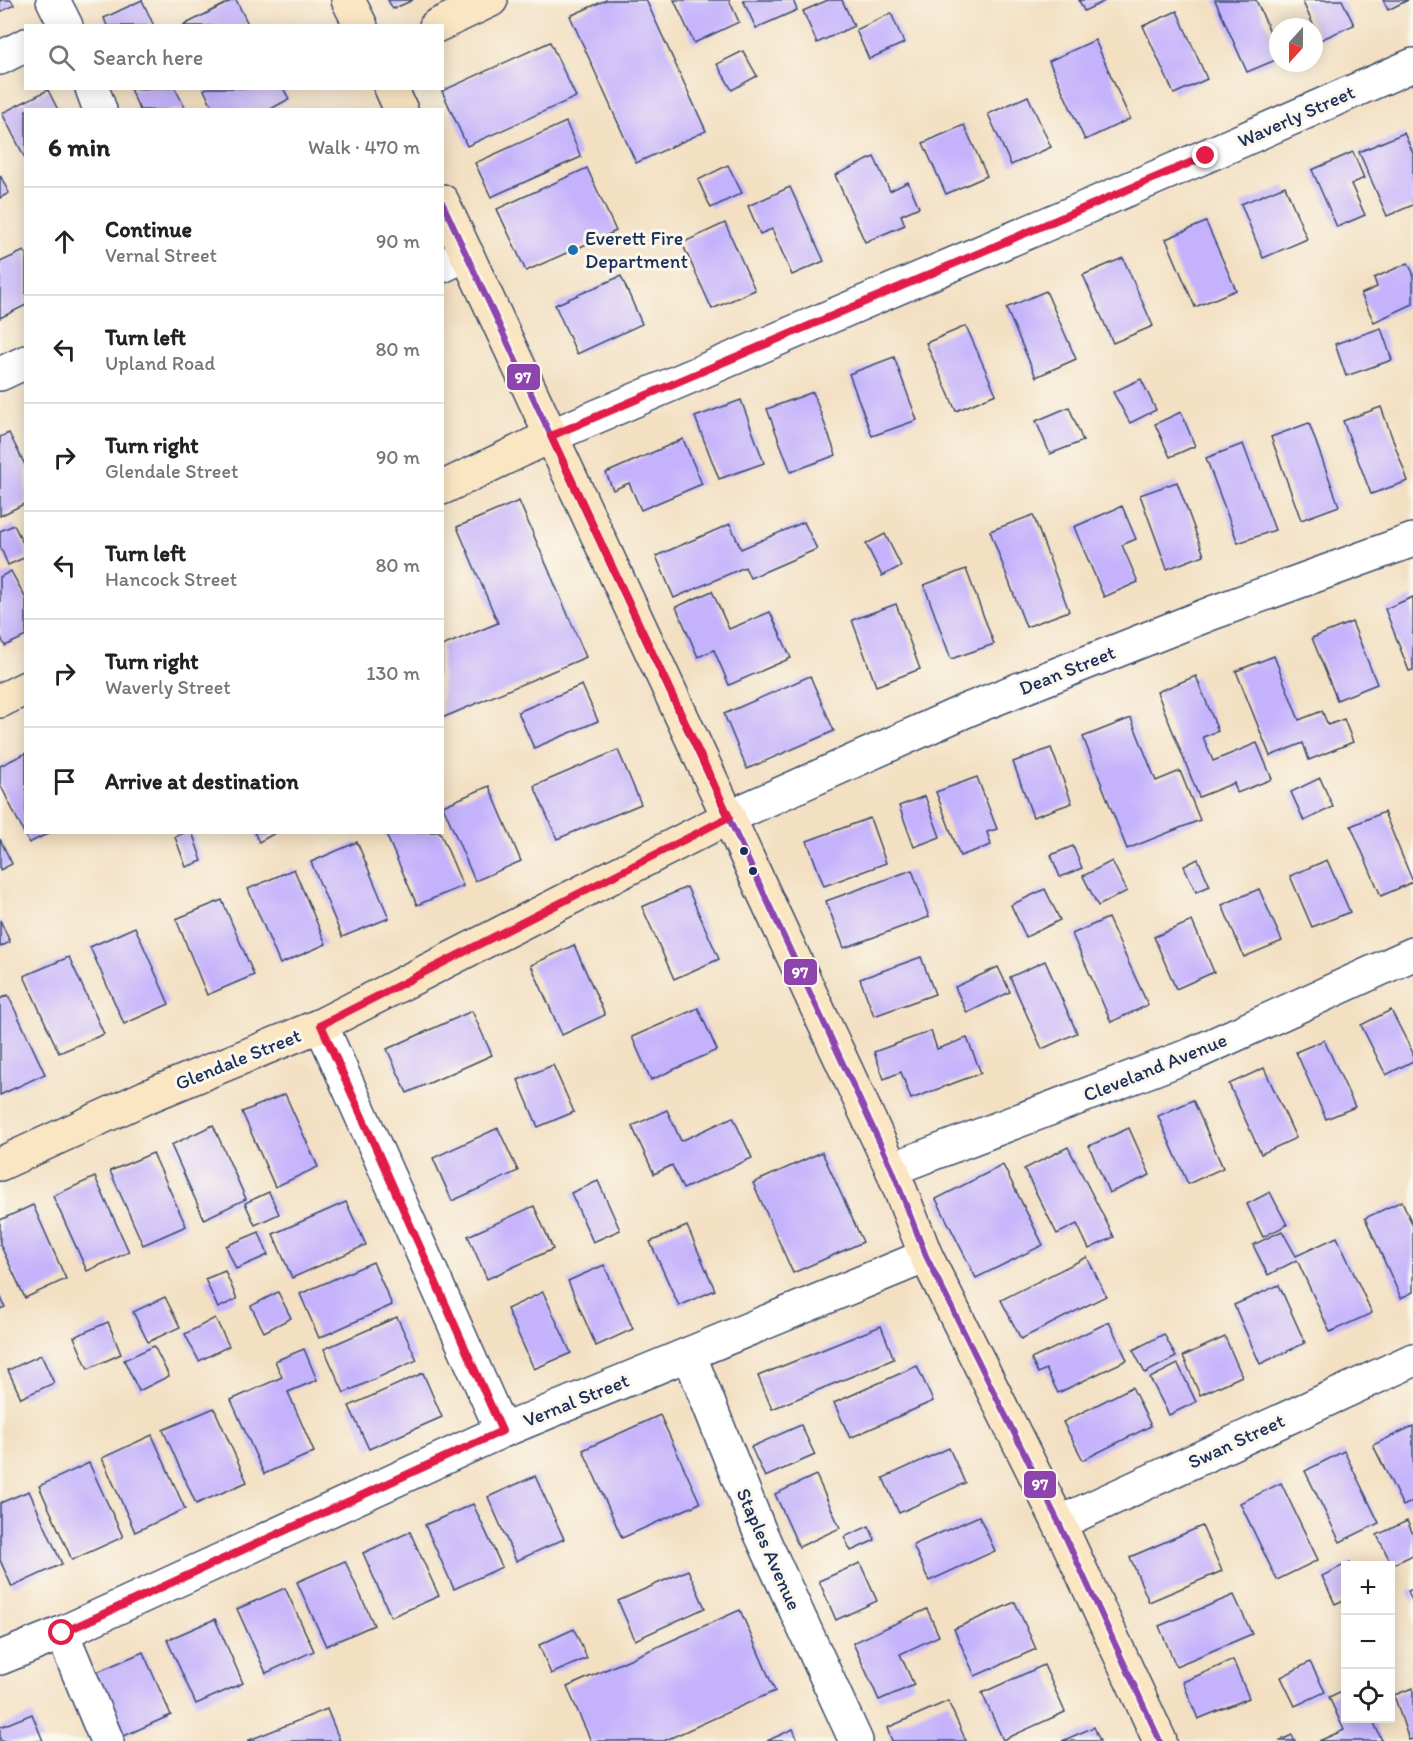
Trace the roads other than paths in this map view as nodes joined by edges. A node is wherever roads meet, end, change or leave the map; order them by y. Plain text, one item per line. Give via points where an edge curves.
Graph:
1 (53, 0) edge
2 (348, 0) edge
3 (491, 0) edge
4 (65, 24) edge
5 (360, 24) edge
6 (440, 24) edge
7 (24, 46) edge
8 (0, 58) edge
9 (1413, 65) edge
10 (93, 90) edge
11 (392, 90) edge
12 (99, 108) edge
13 (400, 108) edge
14 (444, 210) edge
15 (455, 260) edge
16 (24, 363) edge
17 (0, 374) edge
18 (551, 436) junction
19 (444, 487) edge
20 (1413, 540) edge
21 (24, 689) edge
22 (0, 700) edge
23 (729, 817) junction
24 (1413, 954) edge
25 (321, 1025) junction
26 (0, 1164) edge
27 (892, 1169) junction
28 (926, 1256) junction
29 (689, 1354) junction
30 (1413, 1360) edge
31 (502, 1431) junction
32 (1059, 1523) junction
33 (62, 1633) junction
34 (0, 1658) edge
35 (107, 1741) edge
36 (856, 1741) edge
37 (1160, 1741) edge

1 - 4 street
2 - 5 street
3 - 6 street
7 - 8 street
9 - 18 street, Waverly Street
10 - 12 street
11 - 13 street
14 - 15 street
15 - 18 street
16 - 17 street
18 - 19 street
18 - 23 street
20 - 23 street, Dean Street via 1212,613 967,710
21 - 22 street
23 - 25 street, Glendale Street
23 - 27 street
24 - 27 street, Cleveland Avenue via 1193,1054
25 - 26 street, Glendale Street via 147,1097
25 - 31 street
27 - 28 street
28 - 29 street, Vernal Street
28 - 32 street
29 - 31 street, Vernal Street
29 - 36 street, Staples Avenue via 759,1530
30 - 32 street, Swan Street
31 - 33 street, Vernal Street
32 - 37 street
33 - 34 street, Vernal Street
33 - 35 street

